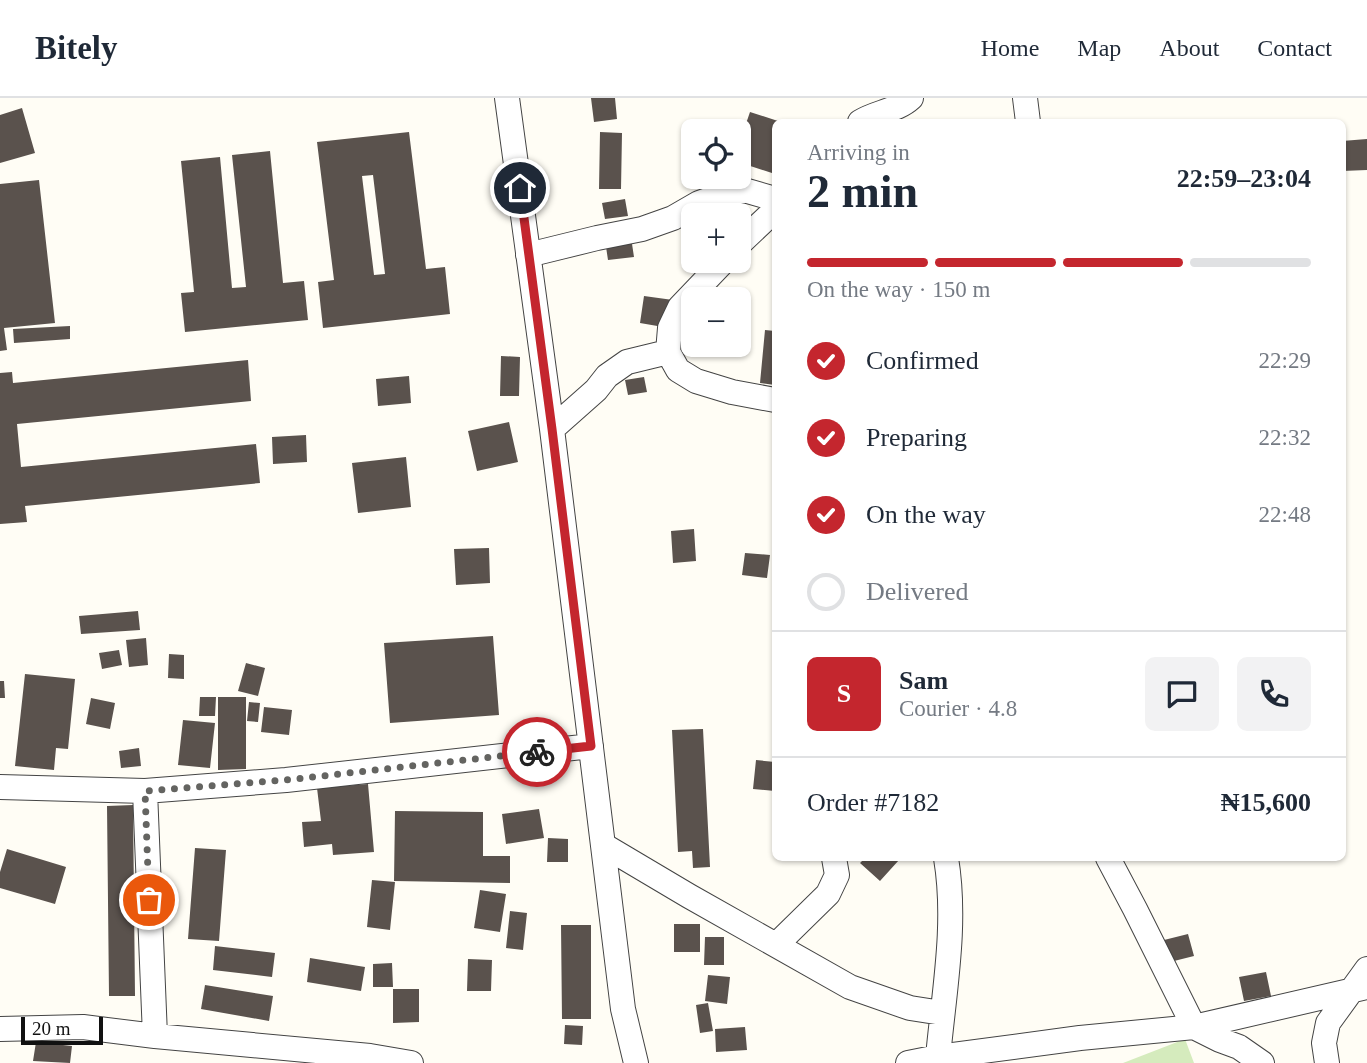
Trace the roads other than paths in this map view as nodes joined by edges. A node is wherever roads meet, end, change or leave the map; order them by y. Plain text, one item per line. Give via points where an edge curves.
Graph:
1 (507, 98) edge
2 (911, 98) edge
3 (1025, 98) edge
4 (864, 119) edge
5 (1028, 119) edge
6 (772, 199) edge
7 (772, 213) edge
8 (751, 233) edge
9 (528, 255) junction
10 (713, 273) edge
11 (668, 352) junction
12 (772, 399) edge
13 (552, 429) junction
14 (591, 746) junction
15 (0, 787) edge
16 (145, 791) junction
17 (603, 845) junction
18 (835, 861) edge
19 (946, 861) edge
20 (1110, 861) edge
21 (776, 945) junction
22 (1367, 969) edge
23 (1358, 990) edge
24 (942, 1013) junction
25 (1194, 1027) junction
26 (0, 1029) edge
27 (155, 1036) junction
28 (938, 1057) junction
29 (411, 1063) edge
30 (636, 1063) edge
31 (908, 1063) edge
32 (1262, 1063) edge
33 (1327, 1063) edge

1 - 9 street
2 - 4 street
3 - 5 street
6 - 9 street via 744,190 727,193 642,229
7 - 8 street
9 - 13 street
10 - 11 street via 680,307 670,328
11 - 12 street via 678,370 696,381
11 - 13 street via 627,362
13 - 14 street
14 - 16 street via 300,779
14 - 17 street
15 - 16 street
16 - 27 street
17 - 21 street
17 - 30 street via 622,1009
18 - 21 street via 837,875 828,894
19 - 24 street via 951,932
20 - 25 street
21 - 24 street via 850,987 910,1008
22 - 23 street
23 - 25 street
23 - 33 street via 1328,1023
24 - 28 street
25 - 28 street
25 - 32 street via 1239,1046
26 - 27 street via 83,1027
27 - 29 street
28 - 31 street

